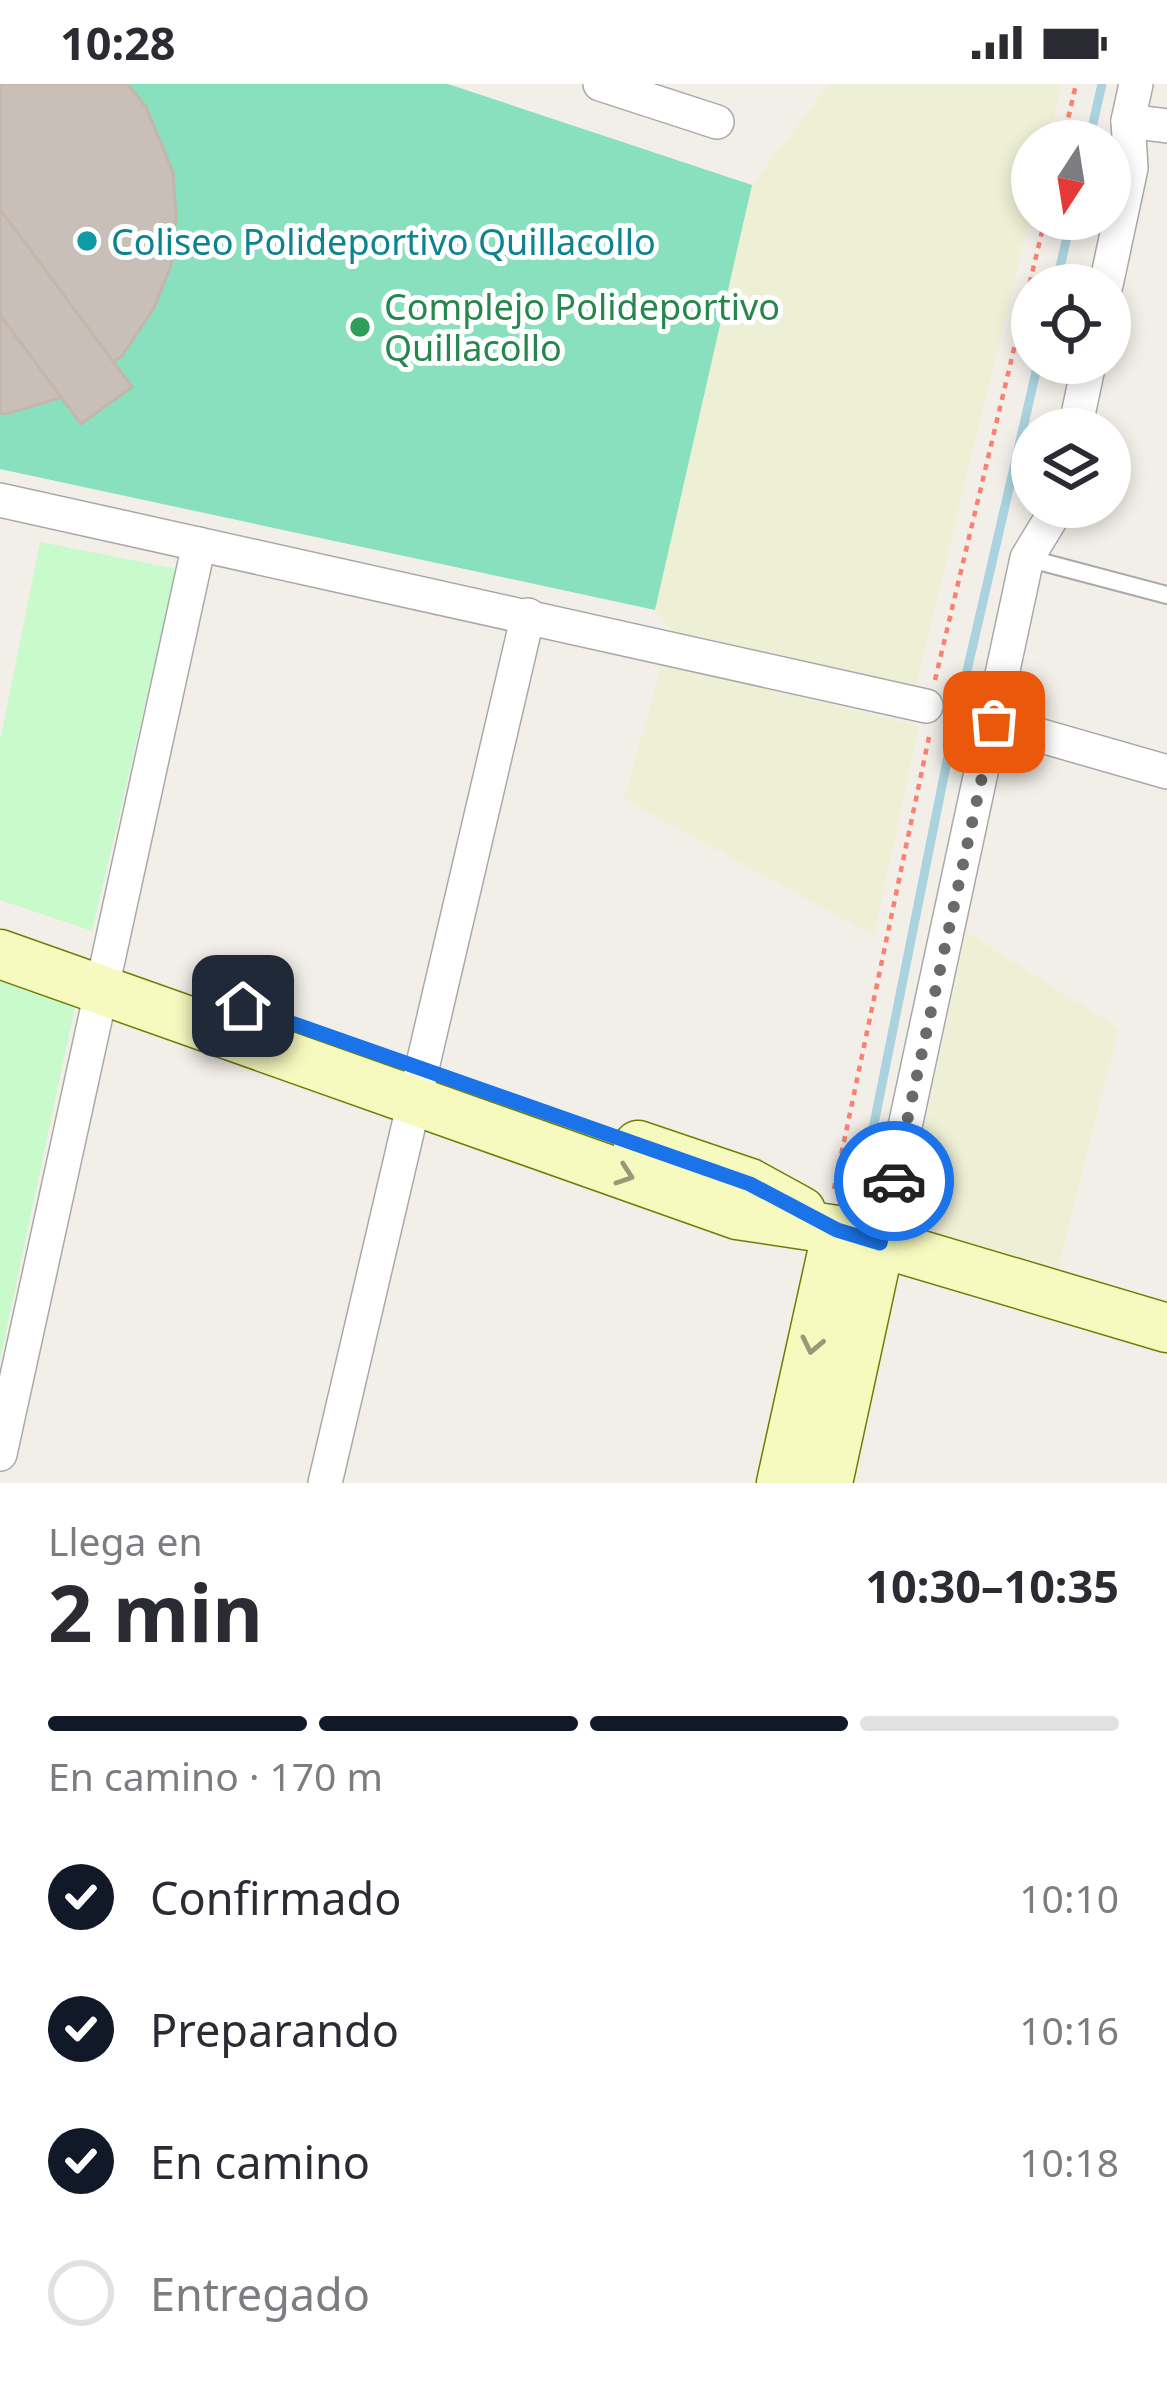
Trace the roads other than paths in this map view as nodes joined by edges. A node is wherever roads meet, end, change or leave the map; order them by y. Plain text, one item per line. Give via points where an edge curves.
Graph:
1 (600, 84) edge
2 (1136, 84) edge
3 (1128, 120) edge
4 (1131, 121) edge
5 (717, 122) dead end
6 (1167, 126) edge
7 (0, 500) edge
8 (1045, 528) edge
9 (199, 544) junction
10 (1027, 558) junction
11 (1167, 595) edge
12 (528, 615) junction
13 (926, 706) dead end
14 (994, 722) junction
15 (1167, 772) edge
16 (0, 920) edge
17 (0, 954) edge
18 (106, 973) junction
19 (418, 1085) junction
20 (859, 1237) junction
21 (1167, 1328) edge
22 (0, 1454) edge
23 (325, 1483) edge
24 (781, 1483) edge
25 (828, 1483) edge

1 - 5 street
2 - 3 street
4 - 6 street
7 - 9 street
8 - 10 street
9 - 12 street
9 - 18 street
10 - 11 lane
10 - 14 street
12 - 13 street
12 - 19 street
14 - 15 street
14 - 20 street
16 - 18 main road
17 - 18 main road
18 - 19 main road
18 - 22 street
19 - 20 main road via 737,1215
19 - 23 street
20 - 21 main road
20 -> 24 main road
20 - 25 main road

